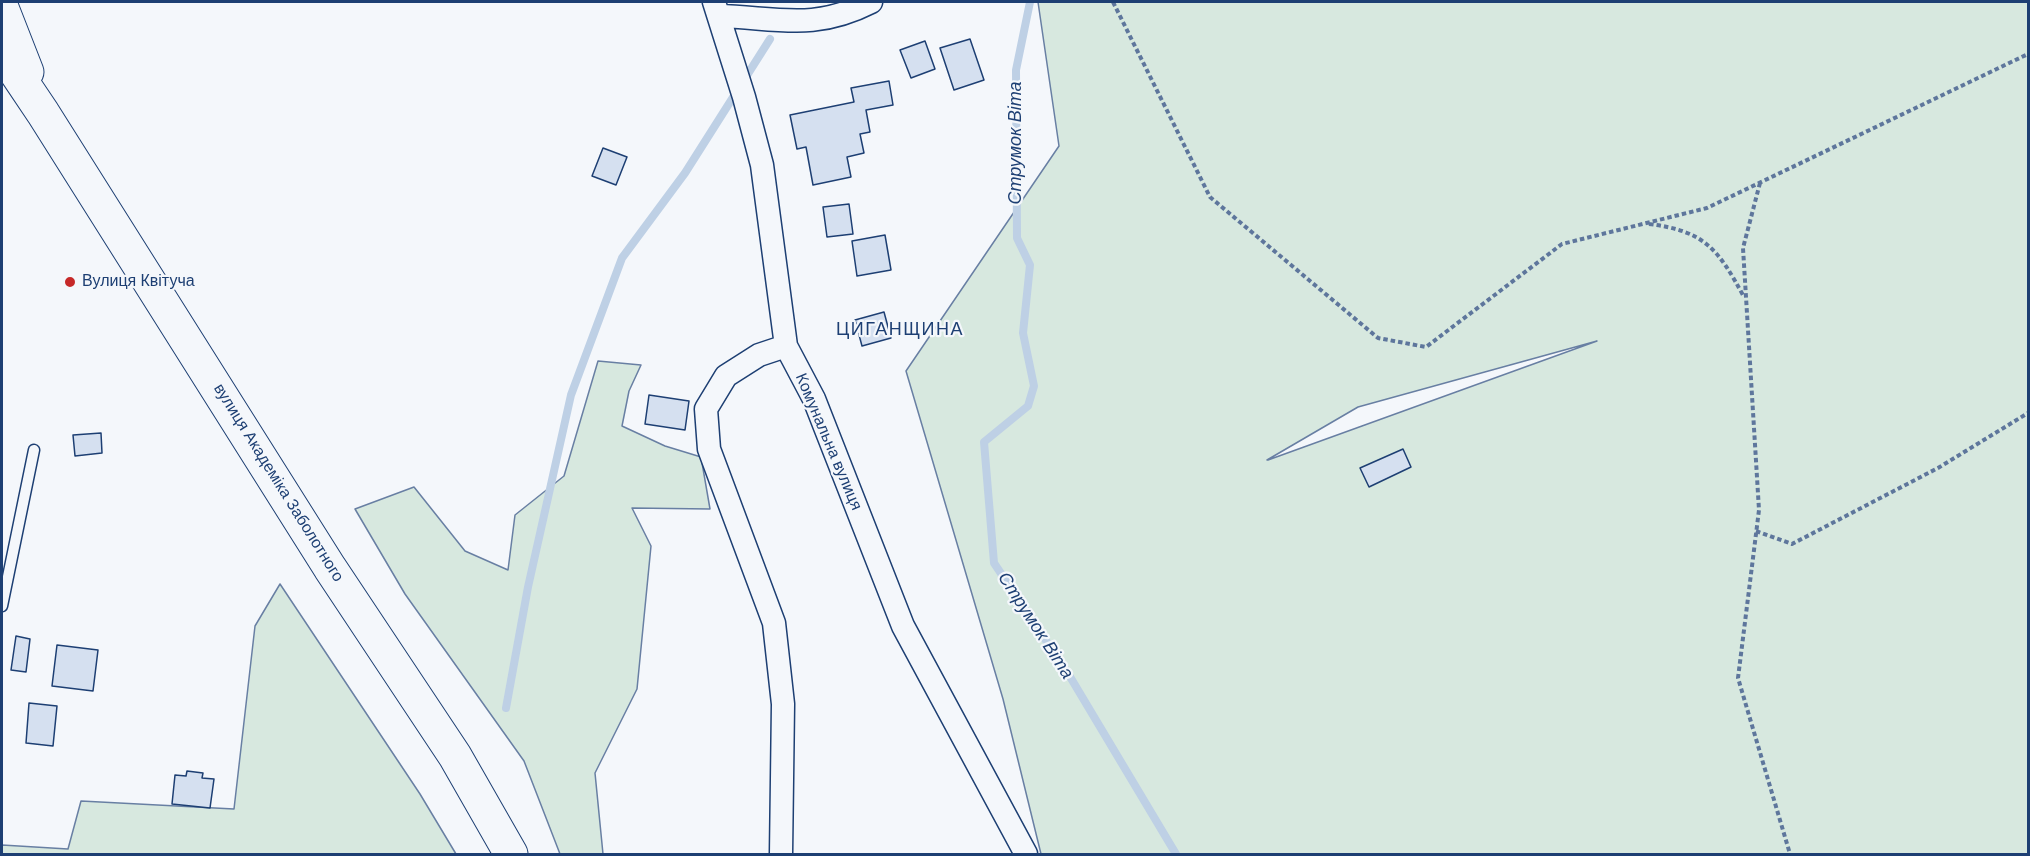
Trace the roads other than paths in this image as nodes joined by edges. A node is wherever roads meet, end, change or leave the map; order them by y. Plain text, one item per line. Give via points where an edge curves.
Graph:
1 (871, 2) edge
2 (2, 8) edge
3 (716, 9) edge
4 (2, 52) edge
5 (43, 113) junction
6 (786, 346) junction
7 (34, 450) dead end
8 (2, 606) edge
9 (511, 855) edge
10 (781, 855) edge
11 (1026, 855) edge

1 - 3 street via 815,21
2 - 5 highway, вулиця Академіка Заболотного
3 - 6 street, Комунальна вулиця via 762,165
4 - 5 highway, вулиця Академіка Заболотного
5 - 9 highway, вулиця Академіка Заболотного via 330,568 454,756
6 - 10 street via 759,355 726,376 706,409 709,449 774,623 783,704
6 - 11 street, Комунальна вулиця via 814,399 903,626
7 - 8 lane

